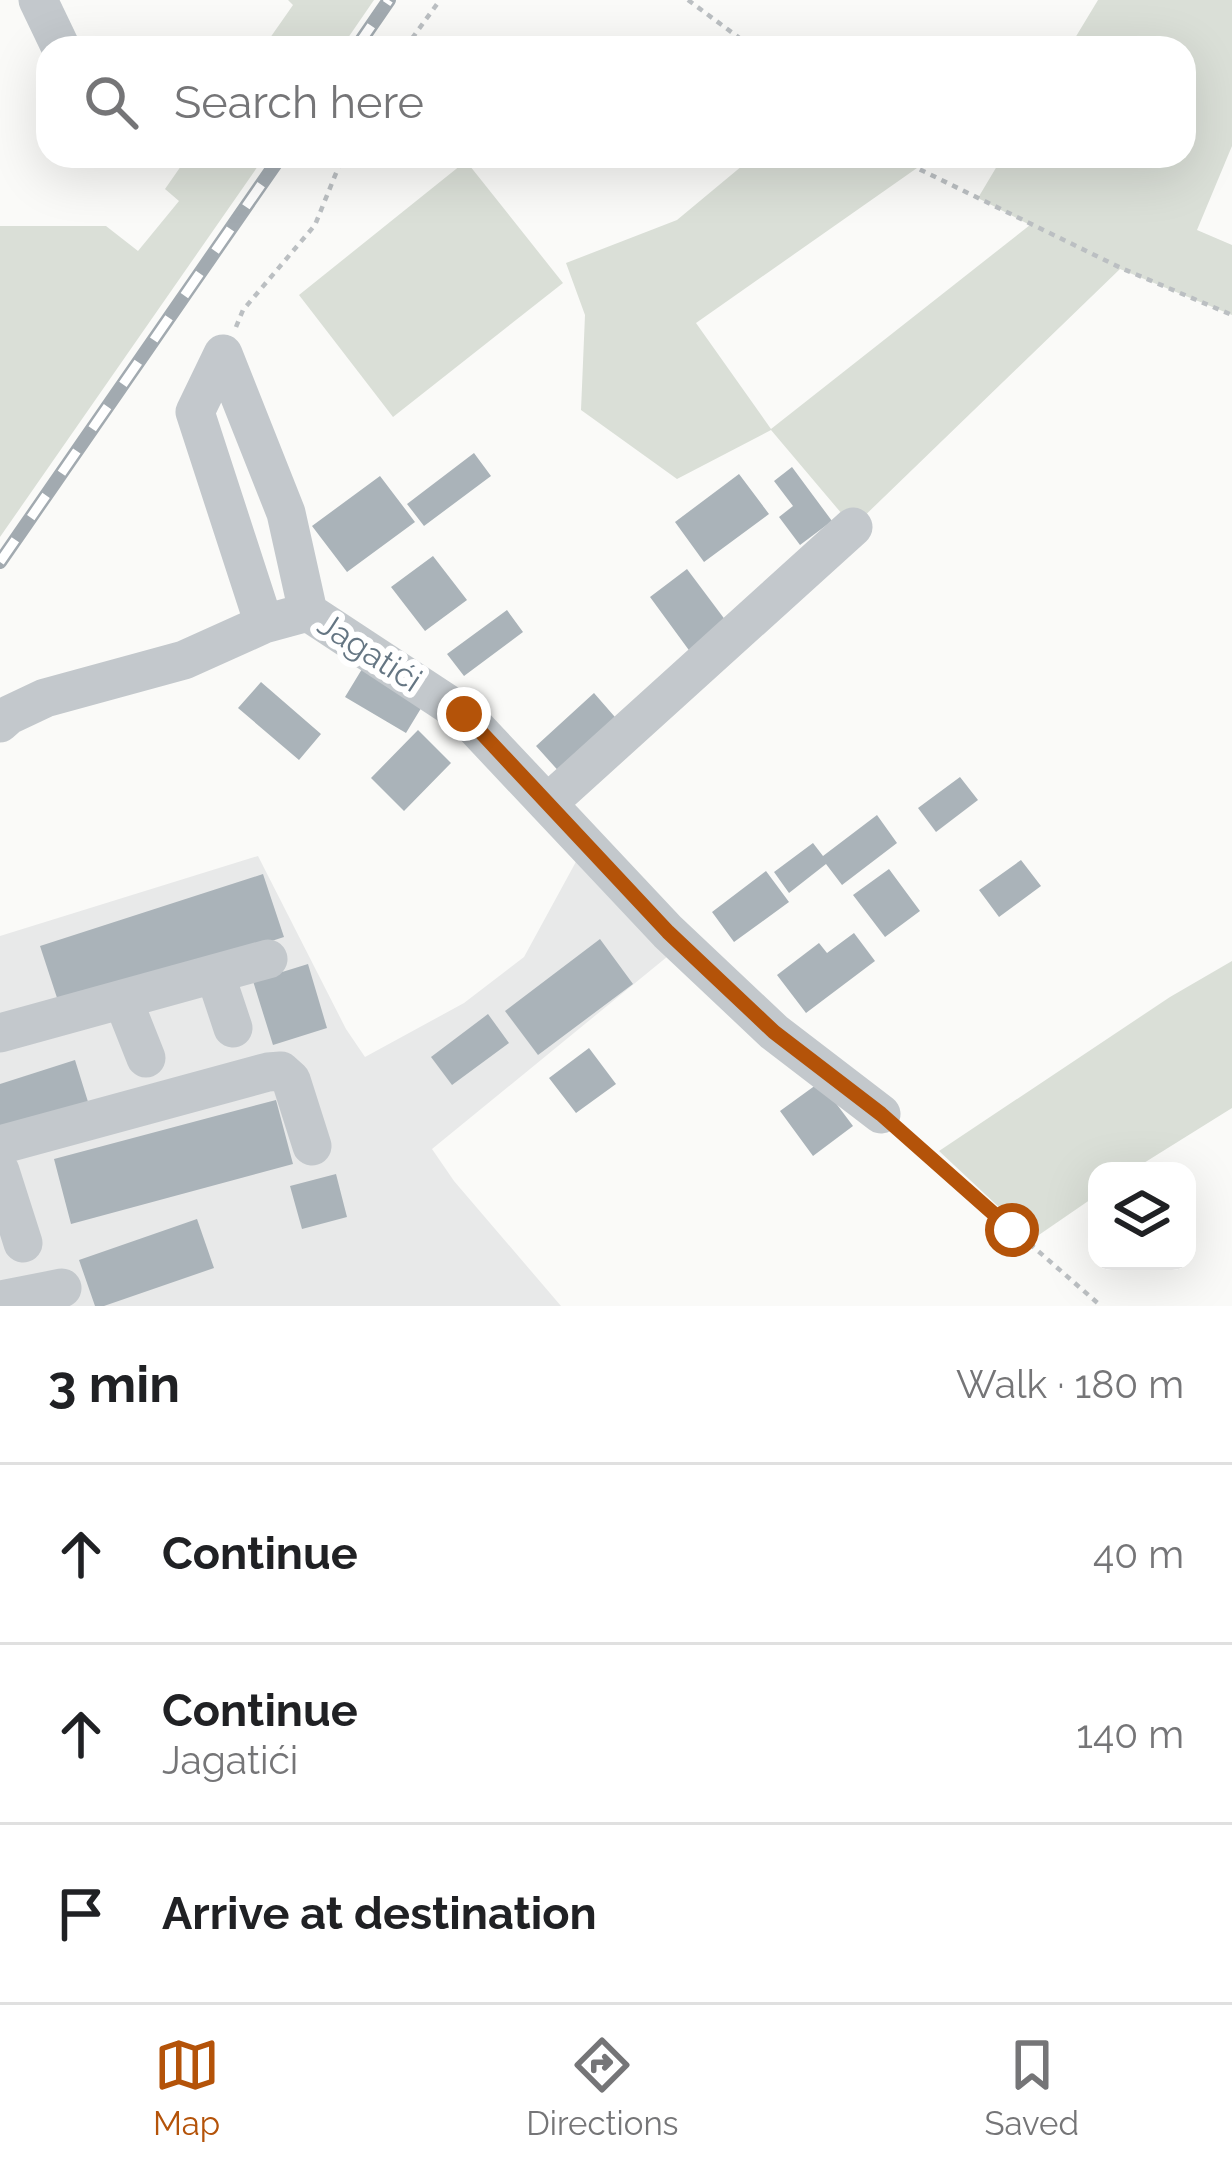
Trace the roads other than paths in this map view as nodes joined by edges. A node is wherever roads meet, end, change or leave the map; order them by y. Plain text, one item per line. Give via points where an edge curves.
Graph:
1 (38, 0) edge
2 (55, 36) edge
3 (853, 527) dead end
4 (308, 612) junction
5 (264, 624) junction
6 (0, 723) edge
7 (548, 803) junction
8 (268, 958) dead end
9 (215, 974) junction
10 (123, 1000) junction
11 (233, 1028) dead end
12 (0, 1033) edge
13 (146, 1058) dead end
14 (881, 1114) road end
15 (0, 1145) edge
16 (312, 1146) dead end
17 (0, 1171) edge
18 (23, 1244) dead end
19 (62, 1288) dead end
20 (0, 1300) edge

1 - 2 street
3 - 7 street
4 - 5 street, Jagatići
4 - 5 street via 286,513 223,354 195,412
4 - 7 street, Jagatići via 464,714
5 - 6 street, Jagatići via 184,660 45,698
7 - 14 street, Jagatići via 774,1032
8 - 9 street
9 - 10 street
9 - 11 street
10 - 12 street
10 - 13 street
15 - 16 street via 281,1071
17 - 18 street
19 - 20 street

